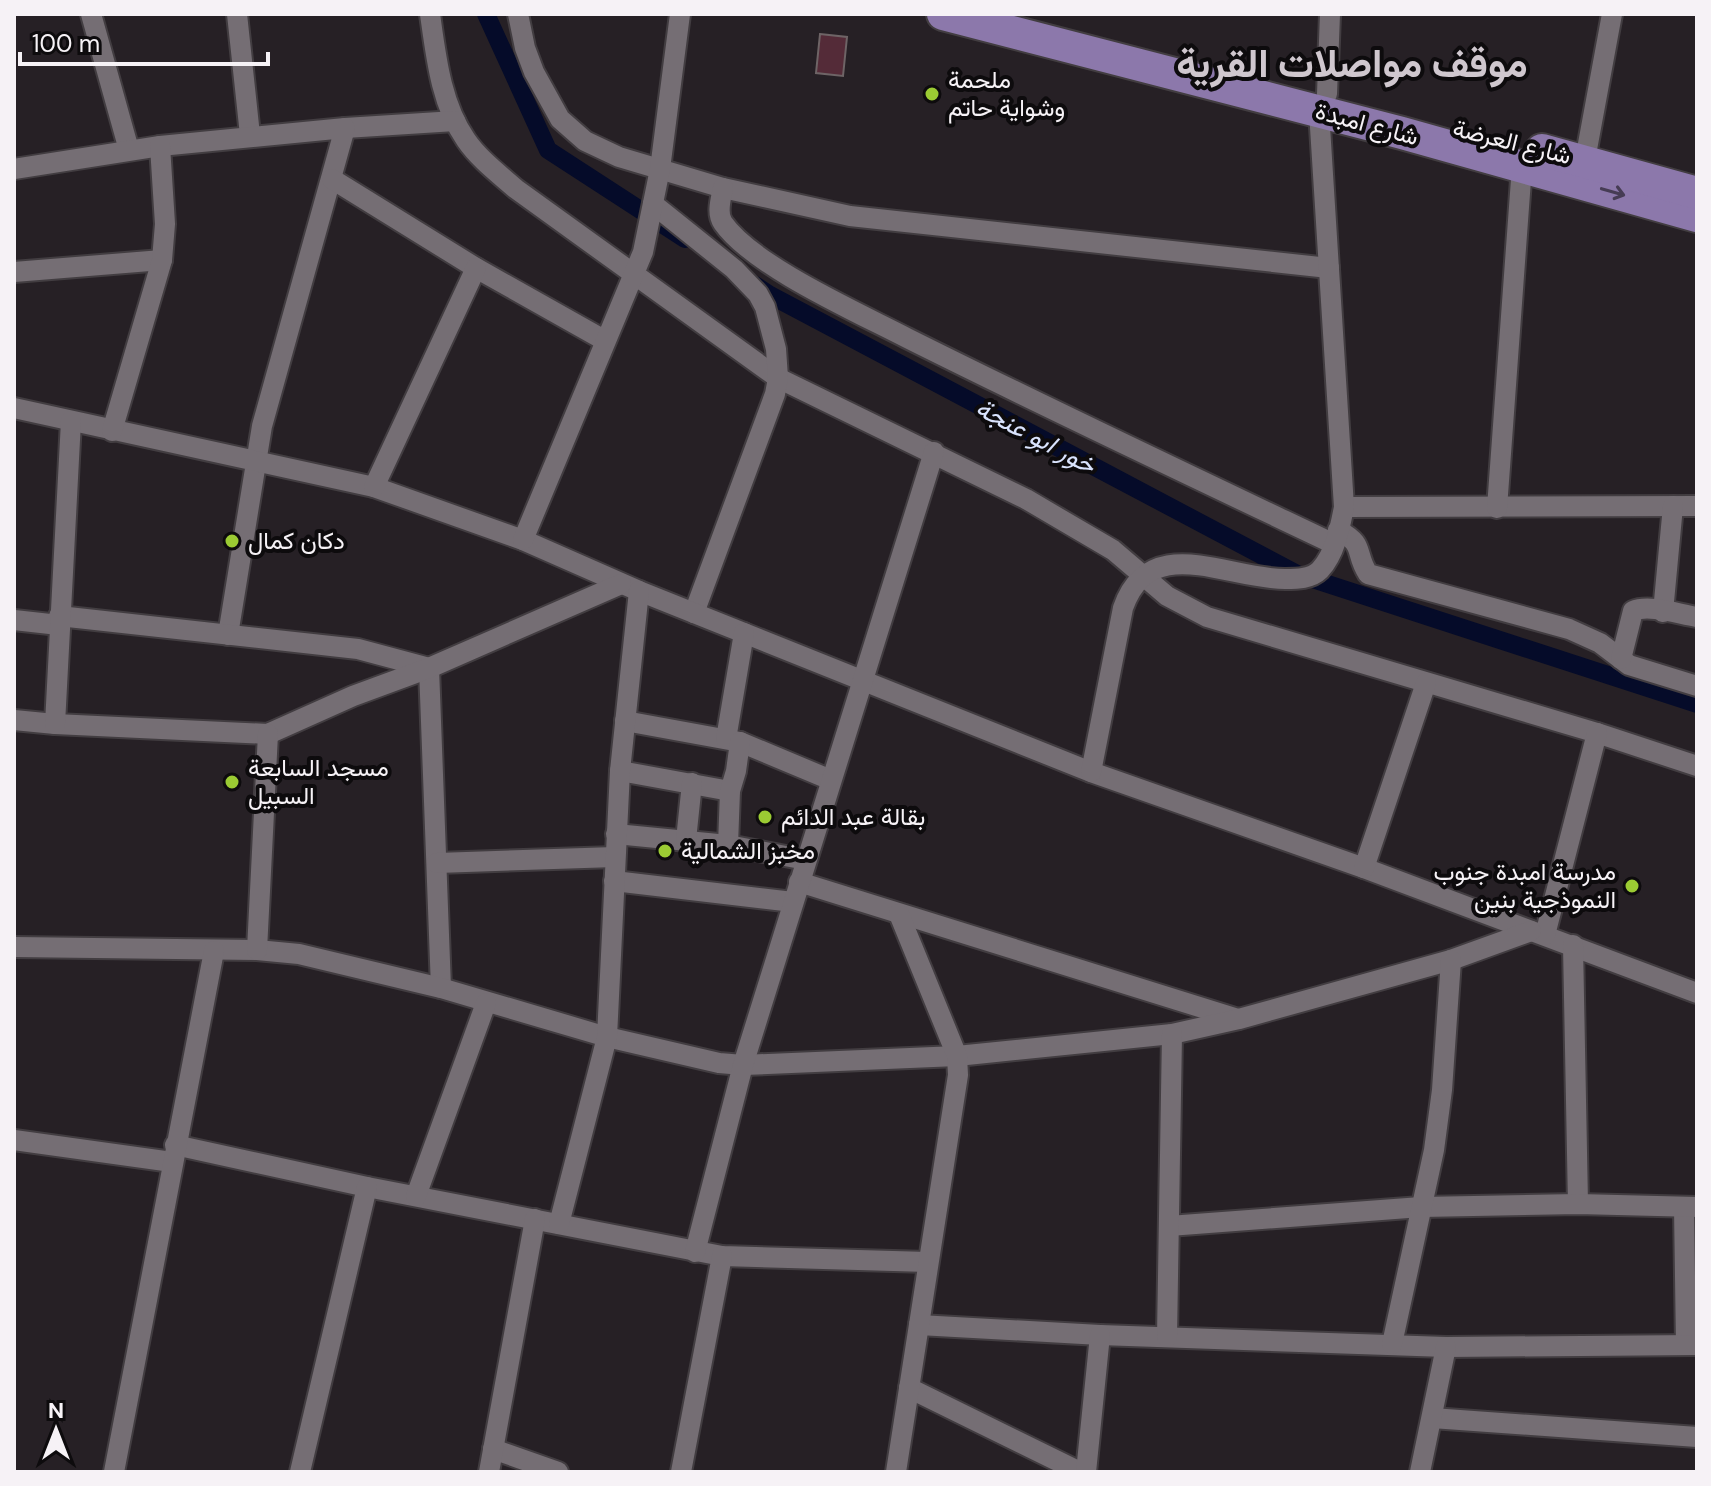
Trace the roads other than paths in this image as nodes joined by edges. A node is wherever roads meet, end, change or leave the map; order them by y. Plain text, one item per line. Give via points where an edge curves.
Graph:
1 (91, 14) edge
2 (237, 14) edge
3 (430, 14) edge
4 (518, 14) edge
5 (680, 14) edge
6 (943, 14) edge
7 (1023, 14) edge
8 (1330, 14) edge
9 (1612, 14) edge
10 (1323, 103) junction
11 (455, 121) junction
12 (1404, 124) junction
13 (345, 128) junction
14 (250, 135) junction
15 (160, 146) junction
16 (129, 150) junction
17 (1585, 160) junction
18 (1522, 166) junction
19 (14, 169) edge
20 (660, 169) junction
21 (332, 179) junction
22 (723, 188) junction
23 (1697, 193) edge
24 (653, 204) junction
25 (1697, 216) edge
26 (162, 260) junction
27 (476, 268) junction
28 (1329, 268) junction
29 (14, 272) edge
30 (634, 276) junction
31 (604, 340) junction
32 (778, 378) junction
33 (14, 408) edge
34 (71, 421) junction
35 (112, 431) junction
36 (934, 452) junction
37 (255, 460) junction
38 (374, 487) junction
39 (1673, 506) junction
40 (1697, 506) edge
41 (1344, 507) junction
42 (1497, 508) junction
43 (1336, 537) junction
44 (523, 540) junction
45 (1142, 575) junction
46 (630, 588) junction
47 (1663, 612) junction
48 (694, 613) junction
49 (1697, 617) edge
50 (14, 620) edge
51 (59, 621) junction
52 (744, 633) junction
53 (228, 635) junction
54 (1621, 659) junction
55 (429, 668) junction
56 (862, 681) junction
57 (1426, 683) junction
58 (1697, 686) edge
59 (14, 720) edge
60 (625, 721) junction
61 (55, 724) junction
62 (1597, 733) junction
63 (268, 734) junction
64 (733, 741) junction
65 (1697, 766) edge
66 (620, 771) junction
67 (1091, 772) junction
68 (831, 780) junction
69 (692, 783) junction
70 (730, 791) junction
71 (616, 834) junction
72 (686, 840) junction
73 (728, 845) junction
74 (615, 857) junction
75 (806, 860) junction
76 (437, 863) junction
77 (1364, 868) junction
78 (614, 881) junction
79 (799, 882) junction
80 (793, 902) junction
81 (899, 914) junction
82 (1538, 933) junction
83 (1573, 945) junction
84 (14, 947) edge
85 (257, 950) junction
86 (214, 951) junction
87 (1451, 960) junction
88 (441, 988) junction
89 (1697, 993) edge
90 (486, 1003) junction
91 (1239, 1019) junction
92 (1172, 1034) junction
93 (607, 1037) junction
94 (957, 1056) junction
95 (743, 1065) junction
96 (14, 1140) edge
97 (173, 1153) junction
98 (367, 1187) junction
99 (416, 1196) junction
100 (1578, 1204) junction
101 (1421, 1207) junction
102 (1690, 1207) edge
103 (535, 1219) junction
104 (559, 1224) junction
105 (1169, 1226) junction
106 (695, 1252) junction
107 (722, 1256) junction
108 (928, 1262) junction
109 (919, 1325) junction
110 (1100, 1335) junction
111 (1167, 1337) junction
112 (1392, 1344) junction
113 (1691, 1345) edge
114 (1446, 1347) junction
115 (909, 1388) junction
116 (1432, 1418) junction
117 (1697, 1437) edge
118 (493, 1449) junction
119 (114, 1472) edge
120 (300, 1472) edge
121 (489, 1472) edge
122 (558, 1472) edge
123 (681, 1472) edge
124 (896, 1472) edge
125 (1080, 1472) edge
126 (1086, 1472) edge
127 (1420, 1472) edge

1 - 16 street
2 - 14 street
3 - 11 street via 438,69
4 - 20 street via 534,72 567,127 606,151
5 - 20 street
6 - 10 main road, شارع امبدة
7 - 10 main road
8 - 10 street
9 - 17 street
10 - 12 main road, شارع العرضة
10 - 28 street
11 - 13 street
11 - 30 street via 481,157 516,189
12 - 17 main road, شارع العرضة
12 - 18 main road, شارع امبدة
13 - 14 street
13 - 21 street
14 - 15 street
15 - 16 street
15 - 26 street
16 - 19 street
17 - 23 main road, شارع العرضة
18 -> 25 main road, شارع امبدة
18 - 42 street
20 - 22 street
20 - 24 street
21 - 27 street
21 - 37 street
22 - 28 street via 884,221
22 - 43 street via 722,222 743,245 806,285 1010,389
24 - 30 street
24 - 32 street via 758,294 772,330
26 - 29 street
26 - 35 street
27 - 31 street
27 - 38 street
28 - 41 street
30 - 31 street
30 - 32 street
31 - 44 street
32 - 36 street
32 - 48 street
33 - 34 street
34 - 35 street
34 - 51 street
35 - 37 street
36 - 45 street via 1098,540
36 - 56 street
37 - 38 street
37 - 53 street
38 - 44 street
39 - 40 street
39 - 42 street
39 - 47 street
41 - 42 street
41 - 43 street
43 - 45 street via 1321,569 1297,579 1264,579 1176,563
43 - 54 street via 1353,538 1368,574 1569,629
44 - 46 street
45 - 57 street via 1167,596 1223,624
45 - 67 street via 1123,608
46 - 48 street
46 - 55 street
46 - 60 street
47 - 49 street
47 - 54 street via 1651,607 1633,611
48 - 52 street
50 - 51 street
51 - 53 street
51 - 61 street
52 - 56 street
52 - 64 street
53 - 55 street via 358,649
54 - 58 street
55 - 63 street
55 - 76 street
56 - 67 street
56 - 68 street
57 - 62 street
57 - 77 street
59 - 61 street
60 - 64 street
60 - 66 street
61 - 63 street
62 - 65 street
62 - 82 street
63 - 85 street
64 - 68 street
64 - 70 street via 736,771
66 - 69 street
66 - 71 street
67 - 77 street
68 - 75 street
69 - 70 street
69 - 72 street
70 - 73 street
71 - 72 street
71 - 74 street
72 - 73 street
73 - 75 street
74 - 76 street
74 - 78 street
75 - 79 street
76 - 88 street
77 - 82 street
78 - 80 street
78 - 93 street
79 - 80 street
79 - 81 street
80 - 95 street
81 - 91 street
81 - 94 street
82 - 83 street
82 - 87 street
83 - 89 street
83 - 100 street
84 - 86 street
85 - 86 street
85 - 88 street via 299,954
86 - 97 street
87 - 91 street
87 - 101 street via 1437,1127
88 - 90 street
90 - 93 street
90 - 99 street
91 - 92 street
92 - 94 street
92 - 105 street
93 - 95 street
93 - 104 street
94 - 95 street
94 - 108 street
95 - 106 street
96 - 97 street
97 - 98 street
97 - 119 street
98 - 99 street
98 - 120 street
99 - 103 street
100 - 101 street
100 - 102 street
101 - 105 street
101 - 112 street
102 - 113 street
103 - 104 street
103 - 118 street
104 - 106 street
105 - 111 street
106 - 107 street
107 - 108 street
107 - 123 street
108 - 109 street
109 - 110 street
109 - 115 street
110 - 111 street
110 - 126 street
111 - 112 street
112 - 114 street
113 - 114 street
114 - 116 street
115 - 124 street
115 - 125 street
116 - 117 street
116 - 127 street
118 - 121 street
118 - 122 street

